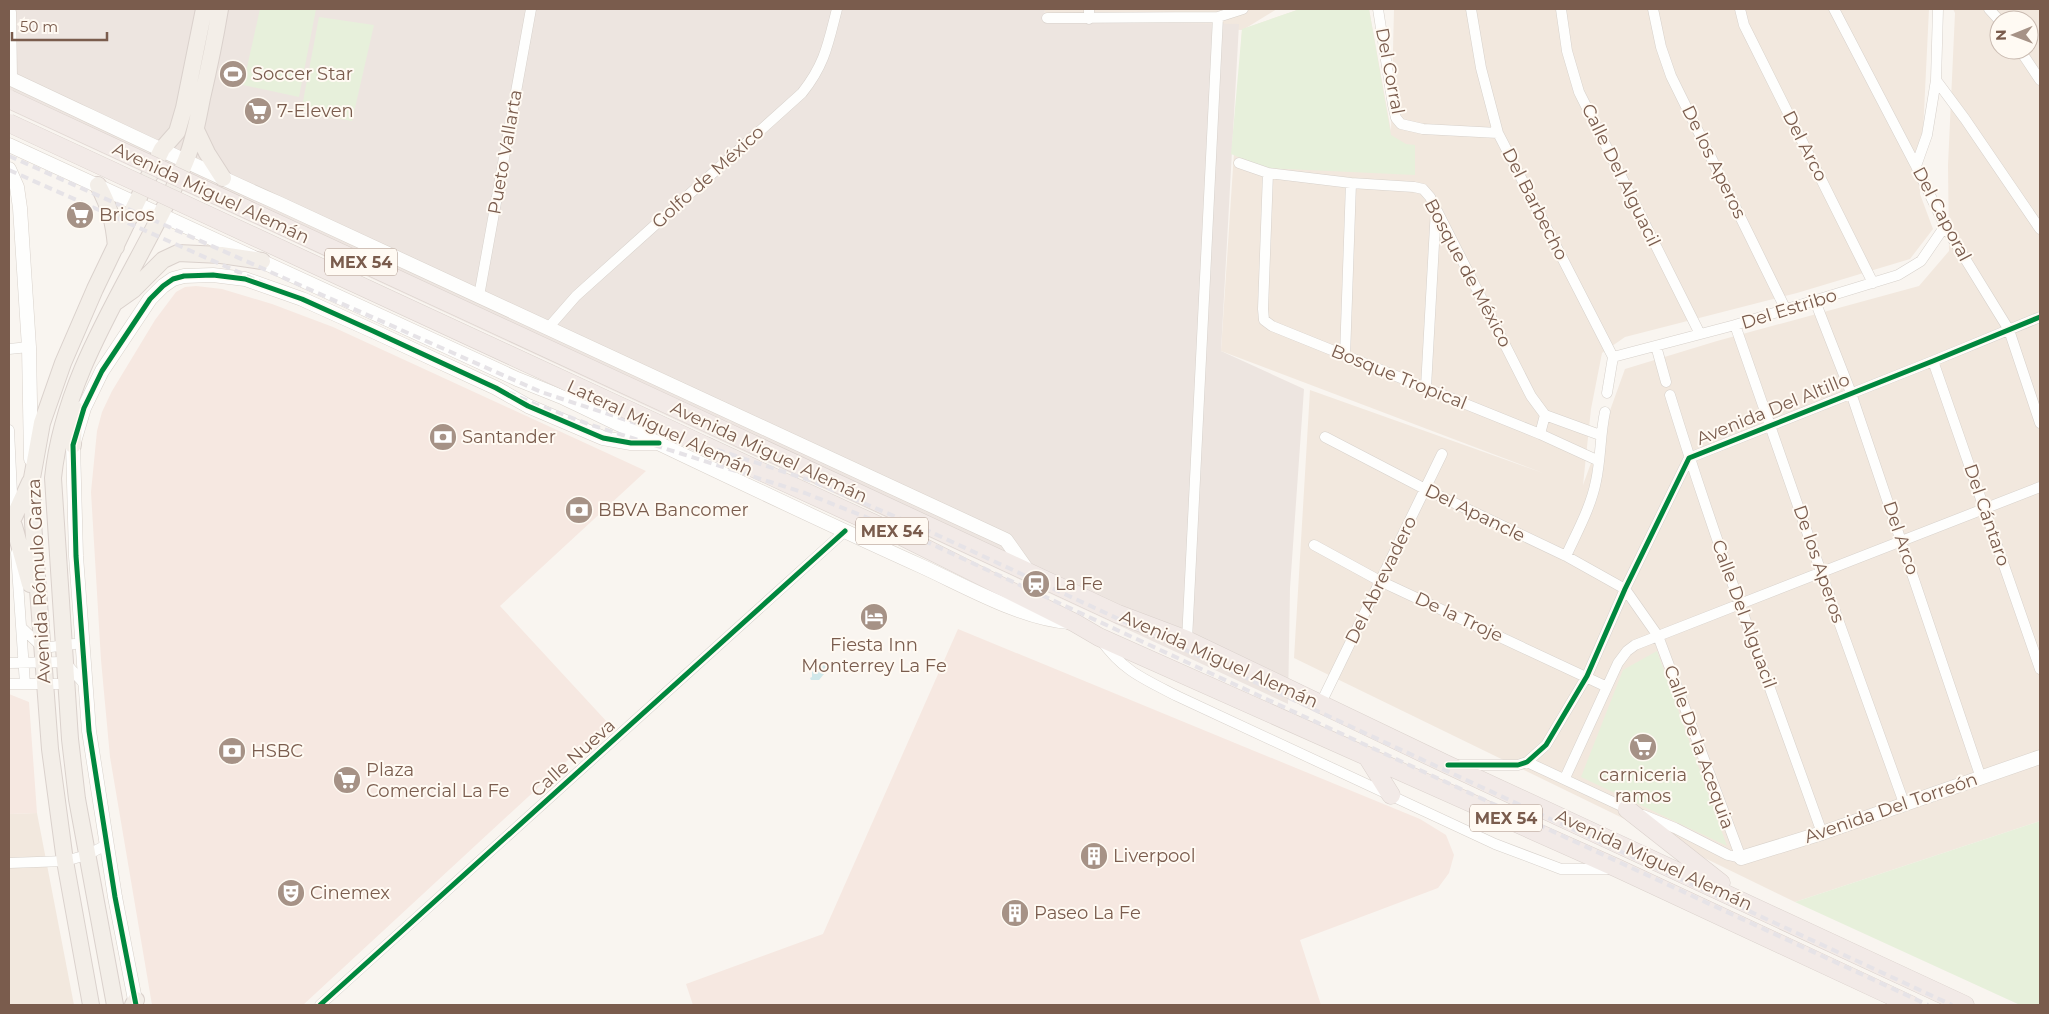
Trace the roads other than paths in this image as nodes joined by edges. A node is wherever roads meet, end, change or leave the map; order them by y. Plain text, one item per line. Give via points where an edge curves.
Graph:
1 (204, 9) edge
2 (220, 9) edge
3 (531, 9) edge
4 (838, 9) edge
5 (1243, 9) edge
6 (1378, 9) edge
7 (1471, 9) edge
8 (1562, 9) edge
9 (1653, 9) edge
10 (1740, 9) edge
11 (1834, 9) edge
12 (1938, 9) edge
13 (9, 12) edge
14 (1089, 14) edge
15 (1174, 14) edge
16 (1047, 18) dead end
17 (1218, 18) junction
18 (2027, 60) edge
19 (10, 78) edge
20 (1936, 80) junction
21 (2040, 80) edge
22 (9, 99) edge
23 (9, 123) edge
24 (106, 125) junction
25 (196, 130) junction
26 (1498, 133) junction
27 (9, 145) edge
28 (162, 149) junction
29 (185, 162) junction
30 (1239, 163) dead end
31 (1916, 166) junction
32 (9, 169) edge
33 (1268, 173) junction
34 (224, 178) junction
35 (91, 182) junction
36 (1351, 183) junction
37 (252, 191) junction
38 (137, 204) junction
39 (1436, 207) junction
40 (160, 215) junction
41 (1944, 226) junction
42 (2040, 229) edge
43 (116, 248) junction
44 (235, 249) junction
45 (262, 261) junction
46 (1873, 283) junction
47 (479, 296) junction
48 (1814, 302) junction
49 (112, 305) junction
50 (1786, 310) junction
51 (379, 316) junction
52 (2040, 317) edge
53 (1736, 325) junction
54 (548, 328) junction
55 (2009, 330) junction
56 (373, 331) junction
57 (1700, 334) junction
58 (1656, 346) junction
59 (28, 347) junction
60 (9, 349) edge
61 (1345, 356) junction
62 (1613, 358) junction
63 (1933, 362) junction
64 (1666, 382) dead end
65 (77, 384) junction
66 (1426, 386) junction
67 (1608, 392) dead end
68 (1850, 393) junction
69 (1670, 394) dead end
70 (1605, 412) dead end
71 (1545, 415) junction
72 (2040, 424) edge
73 (1771, 425) junction
74 (9, 430) edge
75 (1540, 434) junction
76 (1600, 435) junction
77 (1325, 437) dead end
78 (659, 443) junction
79 (73, 446) junction
80 (1442, 454) dead end
81 (1689, 458) junction
82 (1599, 461) junction
83 (32, 478) junction
84 (2040, 486) edge
85 (1425, 489) junction
86 (1984, 508) junction
87 (14, 522) junction
88 (844, 531) junction
89 (1902, 539) junction
90 (1314, 545) dead end
91 (1566, 556) junction
92 (1028, 572) junction
93 (1821, 572) junction
94 (1380, 581) junction
95 (1625, 589) junction
96 (1740, 605) junction
97 (40, 621) junction
98 (1075, 622) junction
99 (22, 628) junction
100 (1658, 636) junction
101 (1099, 637) junction
102 (1187, 640) junction
103 (82, 643) junction
104 (64, 654) junction
105 (43, 655) junction
106 (9, 663) edge
107 (24, 663) junction
108 (2040, 669) edge
109 (1587, 676) junction
110 (9, 684) edge
111 (25, 684) junction
112 (44, 684) junction
113 (66, 684) junction
114 (85, 685) junction
115 (1605, 686) junction
116 (1320, 705) junction
117 (1366, 755) junction
118 (2040, 757) edge
119 (1527, 762) junction
120 (1448, 765) junction
121 (1565, 778) junction
122 (1981, 778) junction
123 (1391, 795) junction
124 (1904, 803) junction
125 (1627, 809) junction
126 (1822, 832) junction
127 (108, 844) junction
128 (87, 855) junction
129 (1741, 858) junction
130 (65, 862) junction
131 (9, 864) edge
132 (1617, 868) junction
133 (1743, 900) junction
134 (135, 1004) edge
135 (91, 1005) edge
136 (115, 1005) edge
137 (320, 1005) edge
138 (1911, 1005) edge
139 (1965, 1005) edge

1 - 28 main road, Avenida Rómulo Garza via 177,132
2 - 25 main road, Avenida Rómulo Garza
3 - 47 street, Pueto Vallarta
4 - 54 street, Golfo de México via 824,59 802,93 576,296
5 - 17 street
6 - 26 street, Del Corral via 1393,105 1401,124 1424,129
7 - 26 street, Del Barbecho via 1481,68
8 - 57 street, Calle Del Alguacil via 1567,51 1580,92
9 - 50 street, De los Aperos via 1661,47 1672,76
10 - 46 street, Del Arco via 1744,25
11 - 31 street, Del Caporal
12 - 20 street
13 - 19 street
14 - 15 street
14 - 16 street
15 - 17 street
17 - 102 street
18 - 21 street
19 - 24 street
20 - 31 street via 1927,135
20 - 42 street
22 - 92 highway, Avenida Miguel Alemán / MEX 54, bridge
23 - 98 highway, Avenida Miguel Alemán / MEX 54, bridge via 901,536
24 - 28 street
24 - 35 street via 110,145
25 - 29 main road, Avenida Rómulo Garza
25 - 34 main road
26 - 62 street, Del Barbecho
27 - 35 street, Lateral Miguel Alemán
28 - 29 street
28 - 38 main road, Avenida Rómulo Garza
29 - 34 street
29 - 40 main road, Avenida Rómulo Garza
30 - 33 street, Bosque de México
31 - 41 street, Del Caporal
32 - 59 street via 17,187 20,208
33 - 36 street, Bosque de México
33 - 61 street, Bosque Tropical via 1264,320
34 - 37 street
35 - 38 street, Lateral Miguel Alemán
35 - 43 main road via 111,210
36 - 39 street, Bosque de México via 1423,189
36 - 61 street
37 - 44 street via 228,196 221,204 220,222
37 - 47 street
38 - 40 street, Lateral Miguel Alemán
38 - 43 main road, Avenida Rómulo Garza
39 - 66 street
39 - 71 street, Bosque de México via 1531,396
40 - 44 street, Lateral Miguel Alemán
40 - 49 main road, Avenida Rómulo Garza
41 - 46 street, Del Estribo via 1920,261 1898,275
41 - 55 street, Del Caporal
43 - 83 main road, Avenida Rómulo Garza via 63,363 42,423
44 - 45 street, Lateral Miguel Alemán
45 - 49 main road via 178,252 163,260 133,290
45 - 51 street, Lateral Miguel Alemán
46 - 48 street, Del Estribo
47 - 54 street
48 - 50 street, Del Estribo
48 - 68 street, Del Arco
49 - 65 main road, Avenida Rómulo Garza
50 - 53 street, Del Estribo
51 - 56 street
51 - 78 street, Lateral Miguel Alemán
52 - 55 street, Avenida Del Altillo
53 - 57 street, Del Estribo
53 - 73 street, De los Aperos
54 - 92 street via 1006,540
55 - 63 street, Avenida Del Altillo
55 - 72 street, Del Caporal
56 - 78 street via 528,406 603,438 630,443
56 - 79 street via 302,299 245,279 195,274 173,279 150,299 102,371 84,408
57 - 58 street, Del Estribo
58 - 62 street, Del Estribo
58 - 64 street
59 - 60 street
59 - 83 street
61 - 66 street, Bosque Tropical
62 - 67 street
63 - 68 street, Avenida Del Altillo
63 - 86 street, Del Cántaro
65 - 79 main road
65 - 104 main road, Avenida Rómulo Garza via 62,425 53,478
66 - 75 street, Bosque Tropical
68 - 73 street, Avenida Del Altillo
68 - 89 street, Del Arco
69 - 81 street, Calle Del Alguacil
70 - 76 street
71 - 75 street
71 - 76 street
73 - 81 street, Avenida Del Altillo
73 - 93 street, De los Aperos
74 - 87 street
75 - 82 street, Bosque Tropical
76 - 82 street
77 - 85 street, Del Apancle
78 - 88 street, Lateral Miguel Alemán
79 - 103 street
80 - 85 street, Del Abrevadero
81 - 95 street, Avenida Del Altillo
81 - 96 street, Calle Del Alguacil
82 - 91 street via 1591,502
83 - 87 main road
83 - 97 main road, Avenida Rómulo Garza
84 - 86 street
85 - 91 street, Del Apancle
85 - 94 street, Del Abrevadero
86 - 89 street
86 - 108 street, Del Cántaro
87 - 97 main road
87 - 99 street
88 - 98 street, Lateral Miguel Alemán via 1017,610 1052,621
88 - 137 street, Calle Nueva
89 - 93 street
89 - 122 street, Del Arco
90 - 94 street, De la Troje
91 - 95 street, Del Apancle
92 - 102 highway, Avenida Miguel Alemán / MEX 54 via 1118,614
93 - 96 street
93 - 124 street, De los Aperos
94 - 109 street, De la Troje
94 - 116 street, Del Abrevadero
95 - 100 street, Calle De la Acequia
95 - 109 street, Avenida Del Altillo
96 - 100 street
96 - 126 street, Calle Del Alguacil
97 - 105 main road, Avenida Rómulo Garza
98 - 101 highway, Avenida Miguel Alemán / MEX 54
99 - 105 street
99 - 107 street
100 - 115 street via 1627,650
100 - 129 street, Calle De la Acequia
101 - 117 highway, Avenida Miguel Alemán / MEX 54
101 - 123 street via 1113,657 1139,676
102 - 116 highway, Avenida Miguel Alemán / MEX 54
103 - 104 street
103 - 114 street
104 - 105 street
104 - 105 street
104 - 113 main road, Avenida Rómulo Garza
104 - 114 street
105 - 107 street
105 - 112 main road, Avenida Rómulo Garza
106 - 107 street
107 - 111 street
109 - 115 street, De la Troje
109 - 119 street, Avenida Del Altillo via 1546,745
110 - 111 street
111 - 112 street
112 - 113 street
112 - 130 main road, Avenida Rómulo Garza
113 - 128 main road, Avenida Rómulo Garza via 76,791
114 - 127 street via 89,731
115 - 121 street
116 - 120 highway, Avenida Miguel Alemán / MEX 54
117 - 123 highway
117 - 132 highway, Avenida Miguel Alemán / MEX 54
118 - 122 street, Avenida Del Torreón
119 - 120 street
119 - 121 street
120 - 133 highway, Avenida Miguel Alemán / MEX 54
121 - 125 street
122 - 124 street, Avenida Del Torreón
123 - 132 street via 1495,844 1561,869
124 - 126 street, Avenida Del Torreón
125 - 129 street
125 - 133 highway
126 - 129 street, Avenida Del Torreón
127 - 128 street
127 - 134 street
128 - 130 street
128 - 136 main road, Avenida Rómulo Garza
130 - 131 street
130 - 135 main road, Avenida Rómulo Garza
132 - 138 highway, Avenida Miguel Alemán / MEX 54
133 - 139 highway, Avenida Miguel Alemán / MEX 54

